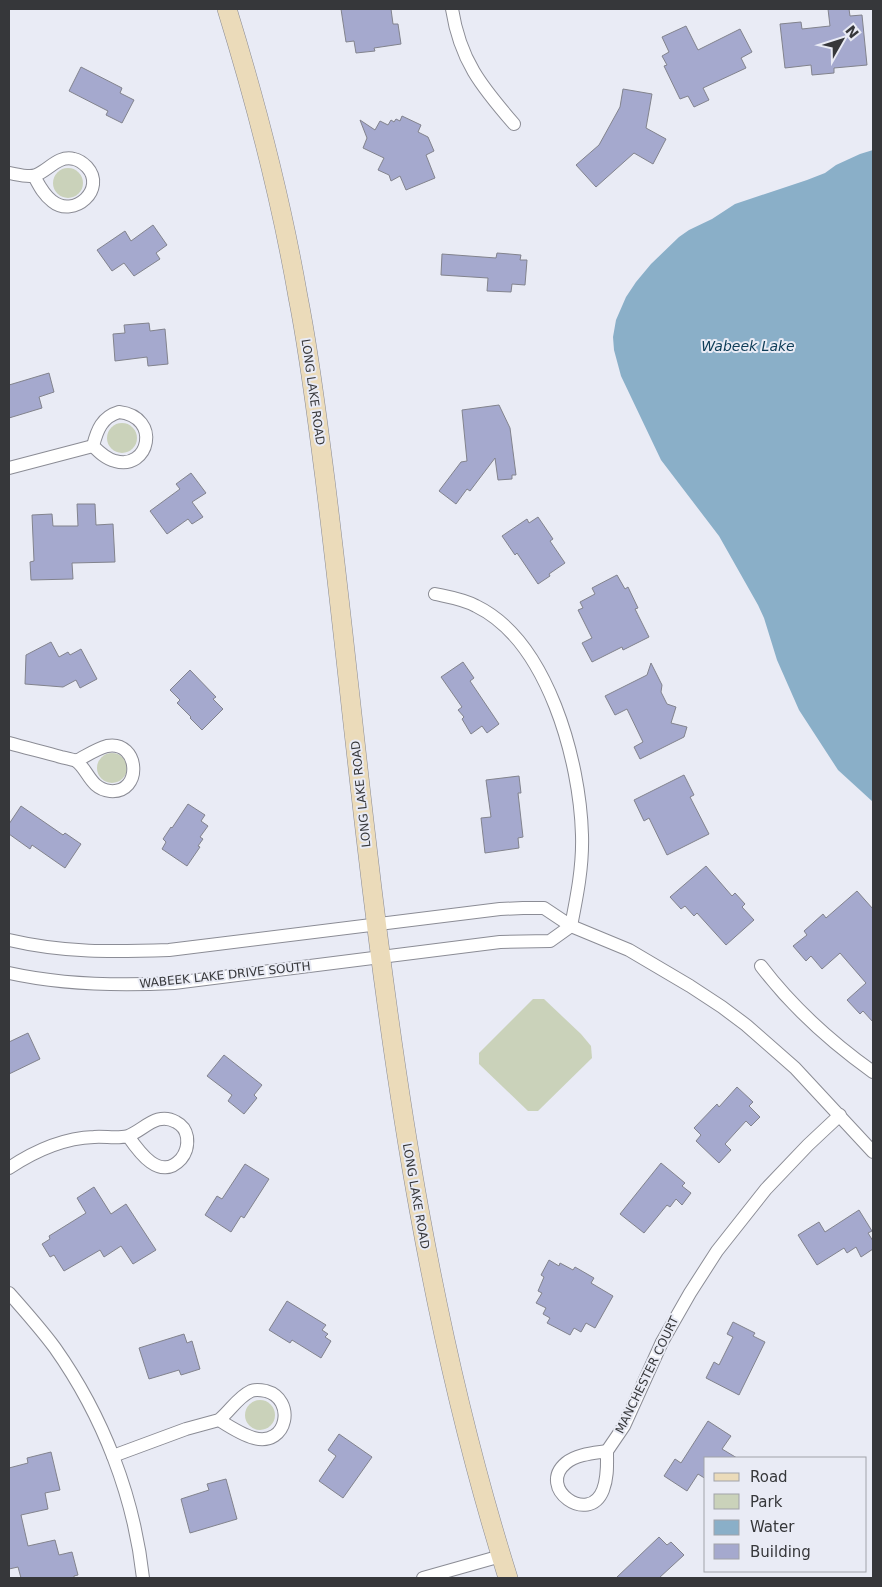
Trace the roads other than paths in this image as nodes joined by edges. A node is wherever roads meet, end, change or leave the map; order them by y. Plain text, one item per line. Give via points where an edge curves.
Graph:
1 (227, 9) edge
2 (452, 9) edge
3 (514, 124) dead end
4 (9, 173) edge
5 (34, 176) junction
6 (92, 446) junction
7 (9, 468) edge
8 (436, 594) dead end
9 (9, 743) edge
10 (76, 761) junction
11 (377, 924) junction
12 (572, 926) junction
13 (9, 940) edge
14 (381, 957) junction
15 (761, 966) dead end
16 (9, 973) edge
17 (873, 1072) edge
18 (840, 1115) junction
19 (128, 1136) junction
20 (873, 1152) edge
21 (9, 1168) edge
22 (9, 1293) edge
23 (220, 1420) junction
24 (607, 1451) junction
25 (113, 1456) junction
26 (501, 1556) junction
27 (143, 1578) edge
28 (423, 1578) edge
29 (508, 1578) edge

1 - 11 main road, LONG LAKE ROAD via 280,208 313,386
2 - 3 street via 470,66
4 - 5 street
5 - 5 street via 57,161 73,158 90,172 94,185 82,202 69,208 53,202
6 - 6 street via 113,461 127,462 142,451 146,431 139,420 120,412 101,424
6 - 7 street
8 - 12 street via 476,606 512,633 537,668 556,708 572,762 582,826 582,854
9 - 10 street
10 - 10 street via 96,785 109,791 122,788 134,772 132,758 115,746 108,746
11 - 12 street via 544,908
11 - 13 street via 168,950 78,951
11 - 14 main road, LONG LAKE ROAD
12 - 14 street, WABEEK LAKE DRIVE SOUTH via 550,942 500,942
12 - 18 street via 629,950 722,1006 788,1062
14 - 16 street, WABEEK LAKE DRIVE SOUTH via 174,983 132,985 50,980
14 - 26 main road, LONG LAKE ROAD via 398,1087 427,1258 463,1415
15 - 17 street via 809,1021
18 - 20 street
18 - 24 street, MANCHESTER COURT via 766,1189 717,1251 662,1342 624,1426
19 - 19 street via 145,1159 159,1166 180,1160 187,1144 187,1137 179,1124 166,1119 153,1121
19 - 21 street via 93,1136 71,1141 42,1150
22 - 25 street via 74,1376
23 - 23 street via 242,1434 264,1439 280,1430 285,1413 277,1398 258,1390 242,1397
23 - 25 street
24 - 24 street via 575,1458 562,1466 559,1488 568,1500 583,1504 598,1498 605,1484
25 - 27 street via 130,1505
26 - 28 street
26 - 29 main road, LONG LAKE ROAD

